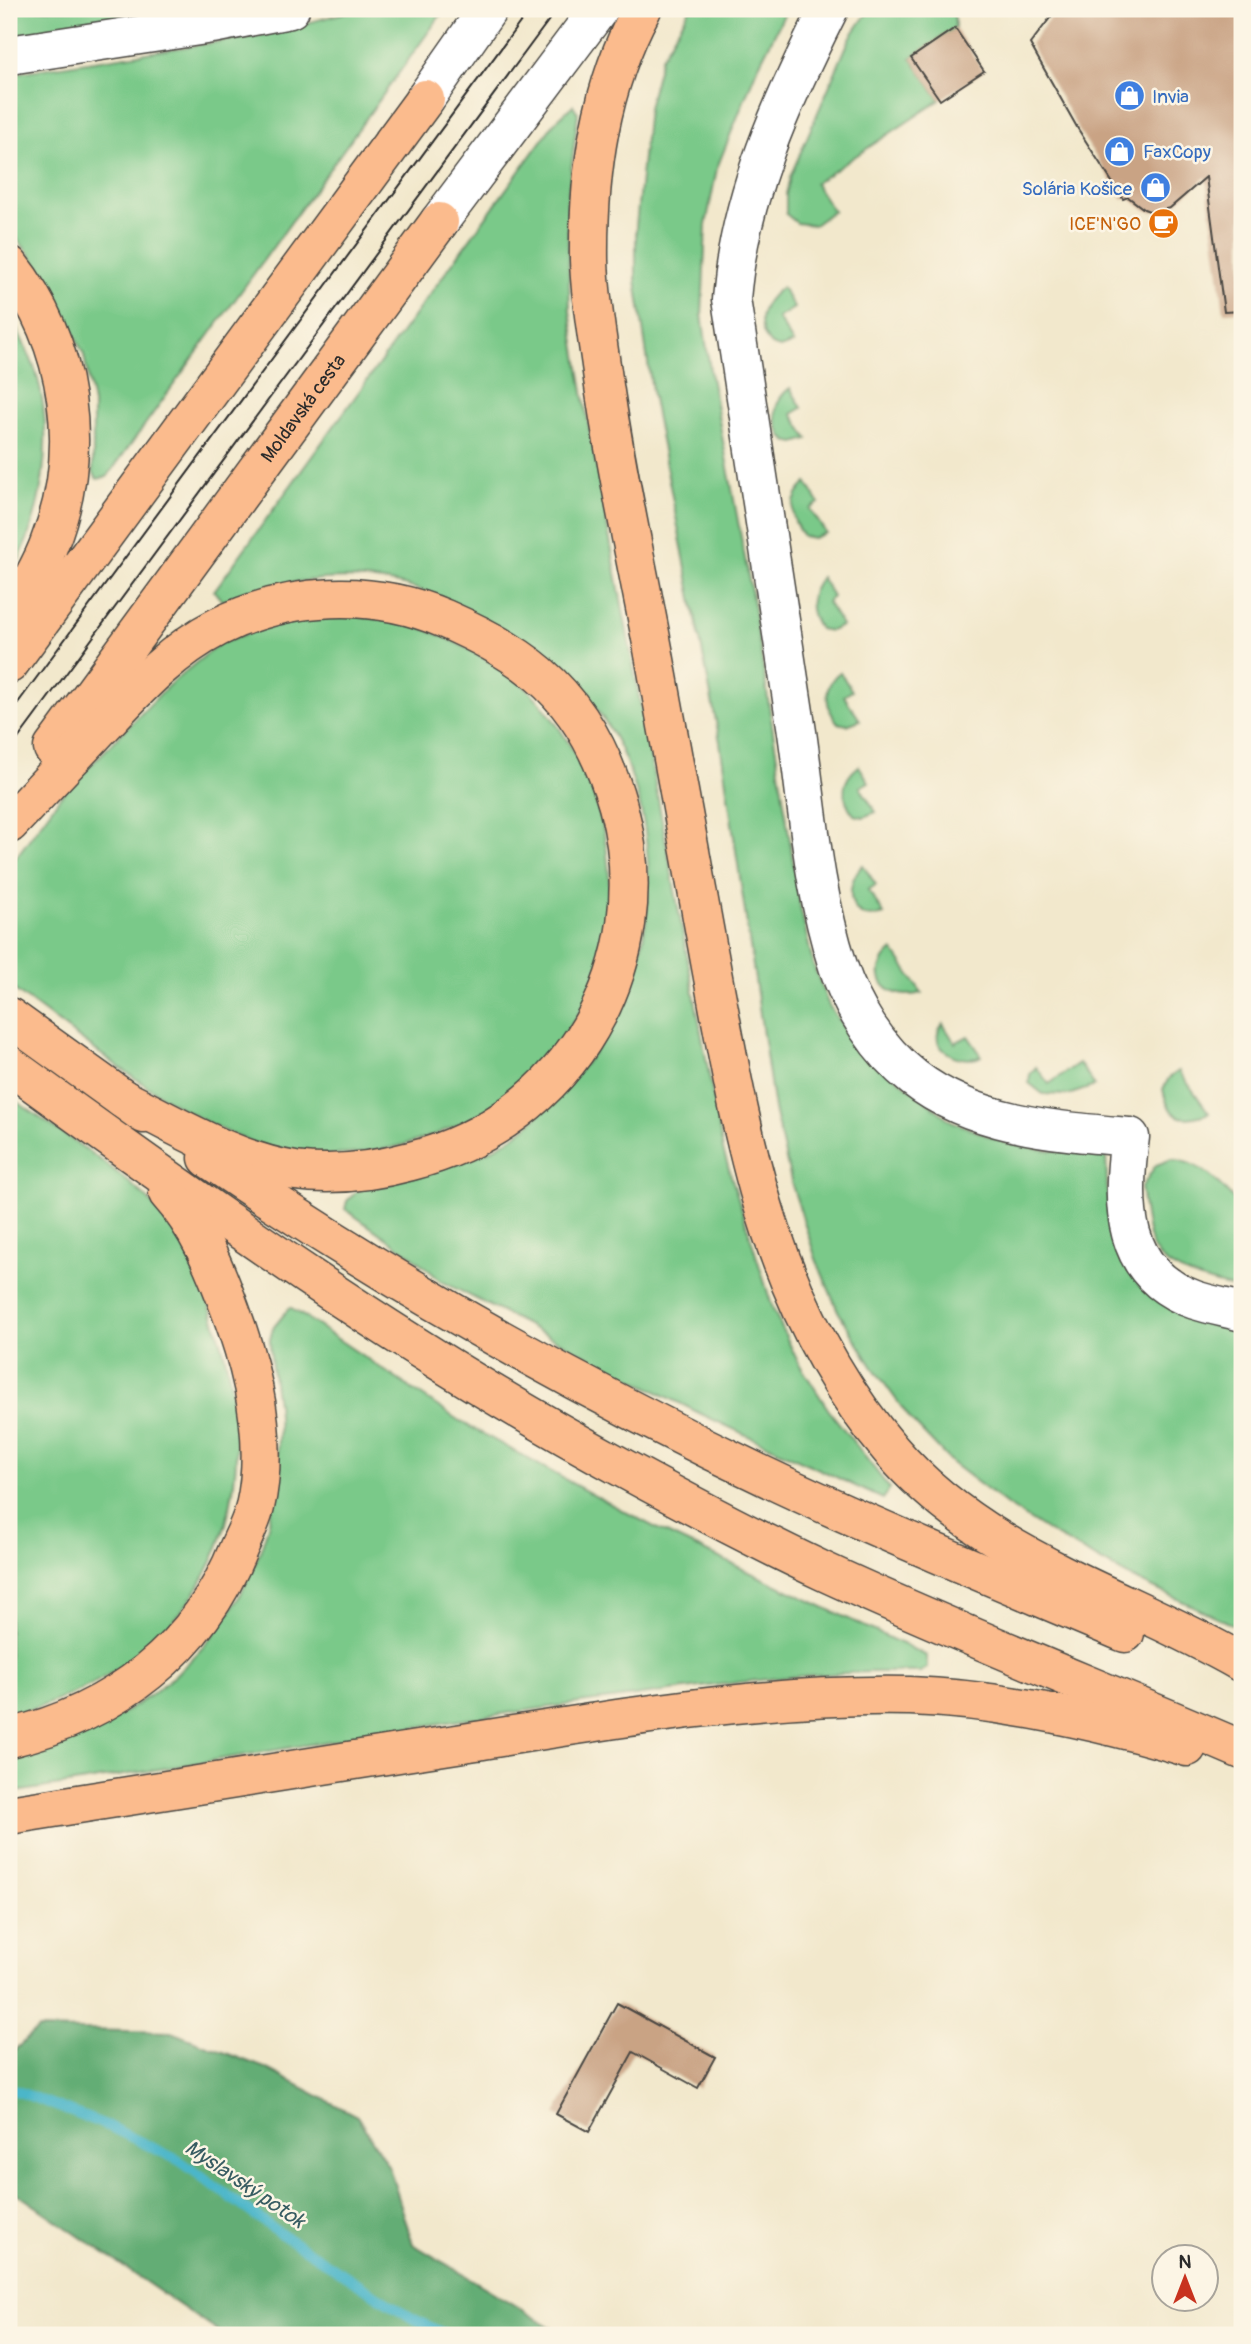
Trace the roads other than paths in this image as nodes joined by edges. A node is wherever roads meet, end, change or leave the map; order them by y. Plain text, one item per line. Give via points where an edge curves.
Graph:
1 (290, 9) edge
2 (488, 9) edge
3 (599, 9) edge
4 (642, 9) edge
5 (829, 9) edge
6 (9, 55) edge
7 (425, 99) joint
8 (439, 222) joint
9 (9, 265) edge
10 (9, 620) edge
11 (9, 664) edge
12 (9, 808) edge
13 (9, 824) edge
14 (9, 1017) edge
15 (9, 1065) edge
16 (123, 1100) junction
17 (102, 1133) junction
18 (1242, 1312) edge
19 (1242, 1663) edge
20 (1242, 1685) edge
21 (9, 1738) edge
22 (1242, 1750) edge
23 (1242, 1764) edge
24 (9, 1815) edge

1 - 6 street
2 - 7 street
3 - 8 street, Moldavská cesta
4 - 19 highway via 615,64 600,127 590,226 594,314 614,446 726,1046 747,1147 780,1265 837,1377 892,1451 932,1492 1009,1548
5 - 18 street via 794,80 748,195 731,299 777,587 812,851 832,945 852,1001 869,1028 914,1078 939,1094 999,1118 1060,1131 1130,1137 1126,1210 1137,1251 1157,1278 1174,1290
7 - 11 highway
8 - 12 highway, Moldavská cesta
9 - 10 highway via 47,329 63,379 70,438 50,542
13 - 16 highway via 142,684 192,642 246,615 336,598 393,601 438,616 499,647 539,674 565,702 588,733 610,777 622,822 629,881 628,912 613,978 586,1038 543,1088 511,1116 436,1155 396,1166 323,1173 250,1159
14 - 16 highway
15 - 17 highway
16 - 20 highway via 292,1216 418,1293 605,1397 782,1485
17 - 21 highway via 180,1207 225,1296 254,1391 259,1468 255,1507 214,1600 158,1667 123,1693 48,1728
17 - 22 highway via 362,1314 622,1468 841,1579
23 - 24 highway via 1122,1730 1025,1710 913,1696 837,1698 658,1714

